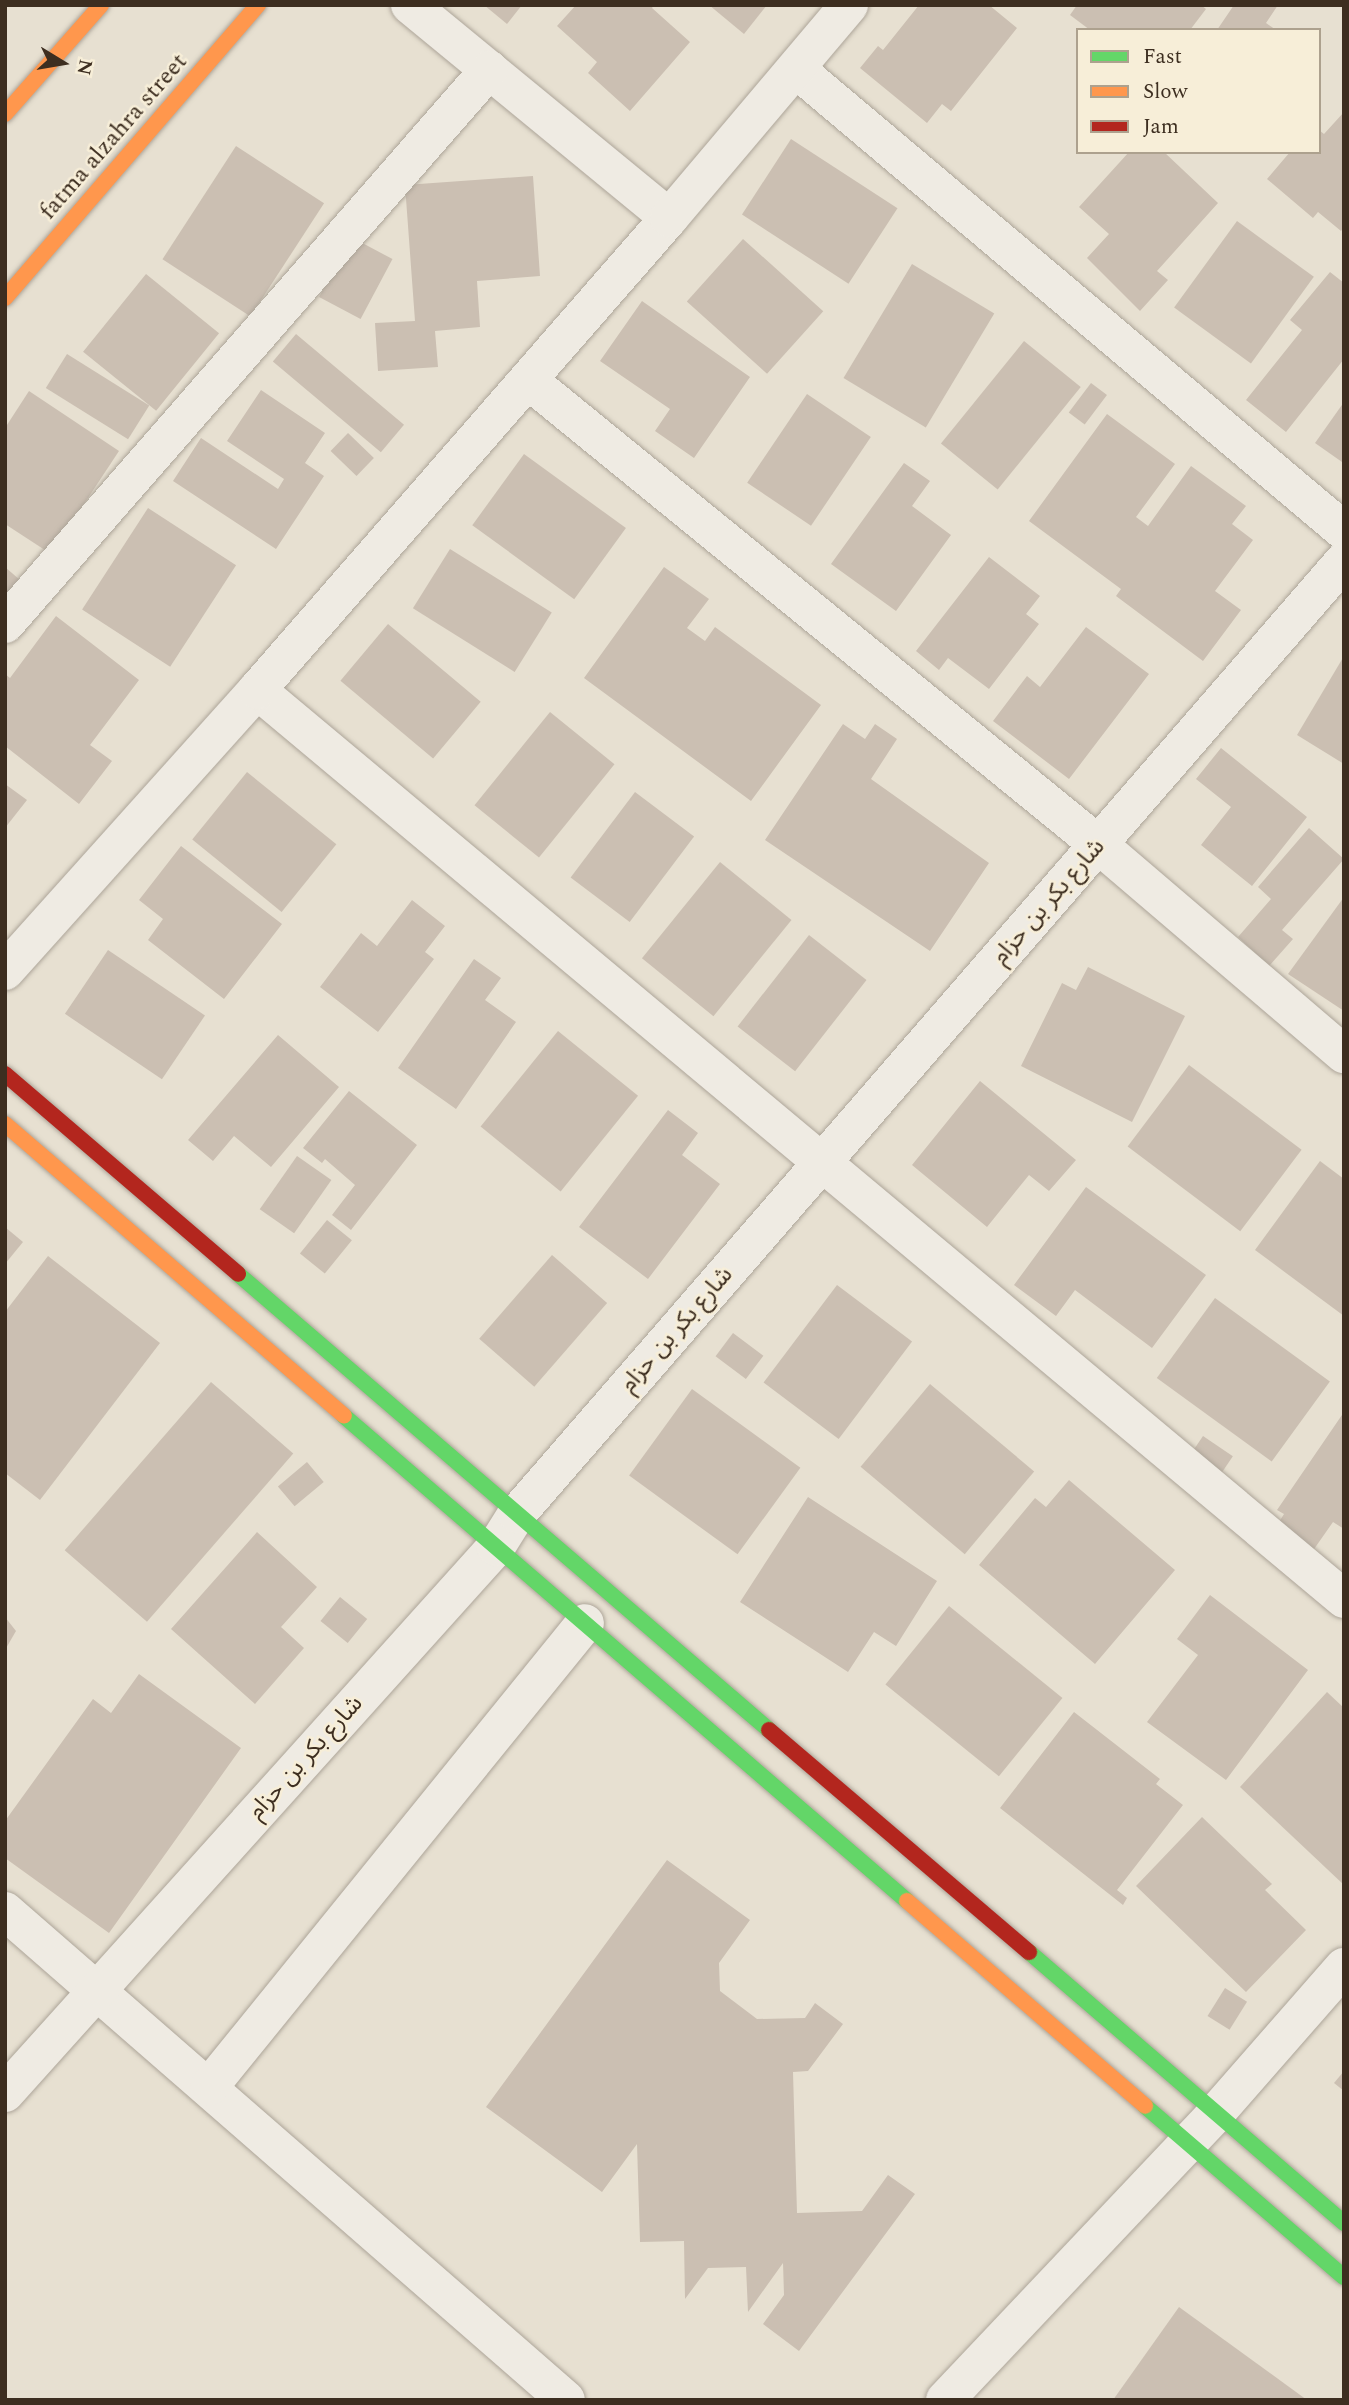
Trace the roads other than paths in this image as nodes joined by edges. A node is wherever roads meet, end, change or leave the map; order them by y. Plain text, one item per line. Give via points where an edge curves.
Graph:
1 (101, 5) edge
2 (258, 5) edge
3 (410, 5) edge
4 (849, 5) edge
5 (796, 69) junction
6 (489, 70) junction
7 (5, 114) edge
8 (670, 218) junction
9 (5, 298) edge
10 (528, 380) junction
11 (1344, 531) edge
12 (1344, 561) edge
13 (5, 625) edge
14 (257, 690) junction
15 (1099, 845) junction
16 (5, 971) edge
17 (1344, 1054) edge
18 (5, 1074) edge
19 (5, 1124) edge
20 (823, 1164) junction
21 (517, 1514) junction
22 (496, 1547) junction
23 (1344, 1599) edge
24 (585, 1623) junction
25 (5, 1911) edge
26 (1344, 1967) edge
27 (99, 1990) junction
28 (209, 2087) junction
29 (5, 2093) edge
30 (1216, 2113) junction
31 (1187, 2142) junction
32 (1344, 2223) edge
33 (1344, 2277) edge
34 (566, 2400) edge
35 (944, 2400) edge

1 - 7 street
2 - 9 street, fatma alzahra street
3 - 6 street
4 - 5 street
5 - 8 street
5 - 11 street
6 - 8 street
6 - 13 street
8 - 10 street
10 - 14 street
10 - 15 street
12 - 15 street, شارع بكر بن حزام
14 - 16 street
14 - 20 street
15 - 17 street
15 - 20 street, شارع بكر بن حزام
18 - 21 street
19 - 22 street
20 - 21 street, شارع بكر بن حزام
20 - 23 street
21 - 22 street, شارع بكر بن حزام
21 - 30 street
22 - 24 street
22 - 27 street, شارع بكر بن حزام
24 - 28 street
24 - 31 street
25 - 27 street
26 - 30 street
27 - 28 street
27 - 29 street, شارع بكر بن حزام
28 - 34 street
30 - 31 street
30 - 32 street
31 - 33 street
31 - 35 street

